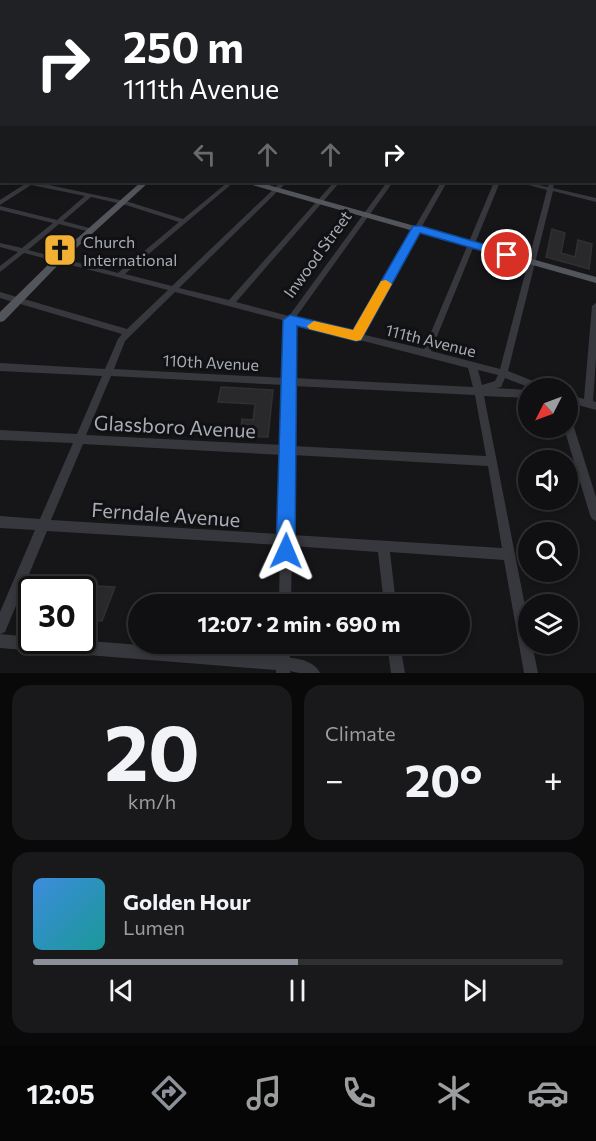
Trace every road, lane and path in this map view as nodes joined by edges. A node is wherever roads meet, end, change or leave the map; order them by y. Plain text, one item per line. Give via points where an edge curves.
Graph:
1 (30, 183) edge
2 (35, 183) edge
3 (144, 183) edge
4 (230, 183) edge
5 (256, 183) edge
6 (283, 183) edge
7 (336, 183) edge
8 (389, 183) edge
9 (443, 183) edge
10 (497, 183) edge
11 (530, 183) edge
12 (551, 185) edge
13 (277, 189) junction
14 (89, 196) junction
15 (596, 200) edge
16 (320, 201) junction
17 (123, 202) junction
18 (0, 203) edge
19 (0, 208) edge
20 (367, 214) junction
21 (57, 222) junction
22 (183, 222) junction
23 (417, 229) junction
24 (91, 230) junction
25 (471, 244) junction
26 (0, 245) edge
27 (23, 251) junction
28 (58, 260) junction
29 (532, 262) junction
30 (0, 270) edge
31 (120, 275) junction
32 (596, 280) edge
33 (174, 289) junction
34 (0, 295) edge
35 (16, 300) junction
36 (231, 303) junction
37 (596, 306) edge
38 (0, 318) edge
39 (290, 320) junction
40 (128, 333) junction
41 (356, 336) junction
42 (426, 354) junction
43 (472, 366) junction
44 (0, 367) edge
45 (109, 372) junction
46 (503, 374) junction
47 (288, 380) junction
48 (518, 380) edge
49 (478, 390) junction
50 (518, 393) edge
51 (592, 404) edge
52 (0, 435) edge
53 (572, 438) edge
54 (79, 439) junction
55 (287, 450) junction
56 (492, 461) junction
57 (596, 515) edge
58 (0, 522) edge
59 (43, 525) junction
60 (286, 540) junction
61 (382, 546) junction
62 (509, 554) junction
63 (285, 594) edge
64 (389, 594) edge
65 (0, 627) edge
66 (0, 641) edge
67 (395, 654) edge
68 (283, 668) edge
69 (313, 673) edge
70 (398, 673) edge
71 (531, 673) edge

1 - 18 street
2 - 14 street
3 - 17 main road
4 - 22 street
5 - 13 main road
6 - 13 street
7 - 16 street
8 - 20 street, Inwood Street
9 - 23 street
10 - 25 street
11 - 12 street
12 - 15 street
12 - 29 street
13 - 16 main road
13 - 33 street
14 - 17 street
14 - 21 street
16 - 20 main road
16 - 36 street
17 - 22 street
17 - 24 main road
19 - 21 street
20 - 23 main road
20 - 39 street, Inwood Street
21 - 24 street
21 - 27 street
22 - 31 street
23 - 25 main road
23 - 41 street
24 - 28 main road
25 - 29 main road
25 - 42 street
26 - 27 street, 111th Avenue
27 - 28 street, 111th Avenue
27 - 30 street
28 - 31 street, 111th Avenue
28 - 35 main road
29 - 32 main road
29 - 46 street
31 - 33 street, 111th Avenue
33 - 36 street, 111th Avenue
33 - 40 street
34 - 35 street
35 - 38 main road
35 - 40 street
36 - 39 street, 111th Avenue
37 - 51 street
39 - 41 street, 111th Avenue
39 - 47 street, Inwood Street
40 - 45 street
41 - 42 street, 111th Avenue
42 - 43 street, 111th Avenue
43 - 46 street, 111th Avenue
43 - 49 street
44 - 45 street, 110th Avenue
45 - 47 street, 110th Avenue
45 - 54 street
46 - 48 street, 111th Avenue
46 - 49 street via 498,384
47 - 49 street, 110th Avenue
47 - 55 street, Inwood Street
49 - 50 street, 110th Avenue
49 - 56 street
52 - 54 street, Glassboro Avenue
53 - 57 street
54 - 55 street, Glassboro Avenue
54 - 59 street
55 - 56 street, Glassboro Avenue
55 - 60 street, Inwood Street
56 - 62 street
58 - 59 street, Ferndale Avenue
59 - 60 street, Ferndale Avenue
59 - 65 street
60 - 61 street, Ferndale Avenue
60 - 63 street, Inwood Street
61 - 62 street, Ferndale Avenue
61 - 64 street
62 - 71 street
66 - 68 street
67 - 70 street
68 - 69 street via 298,665

